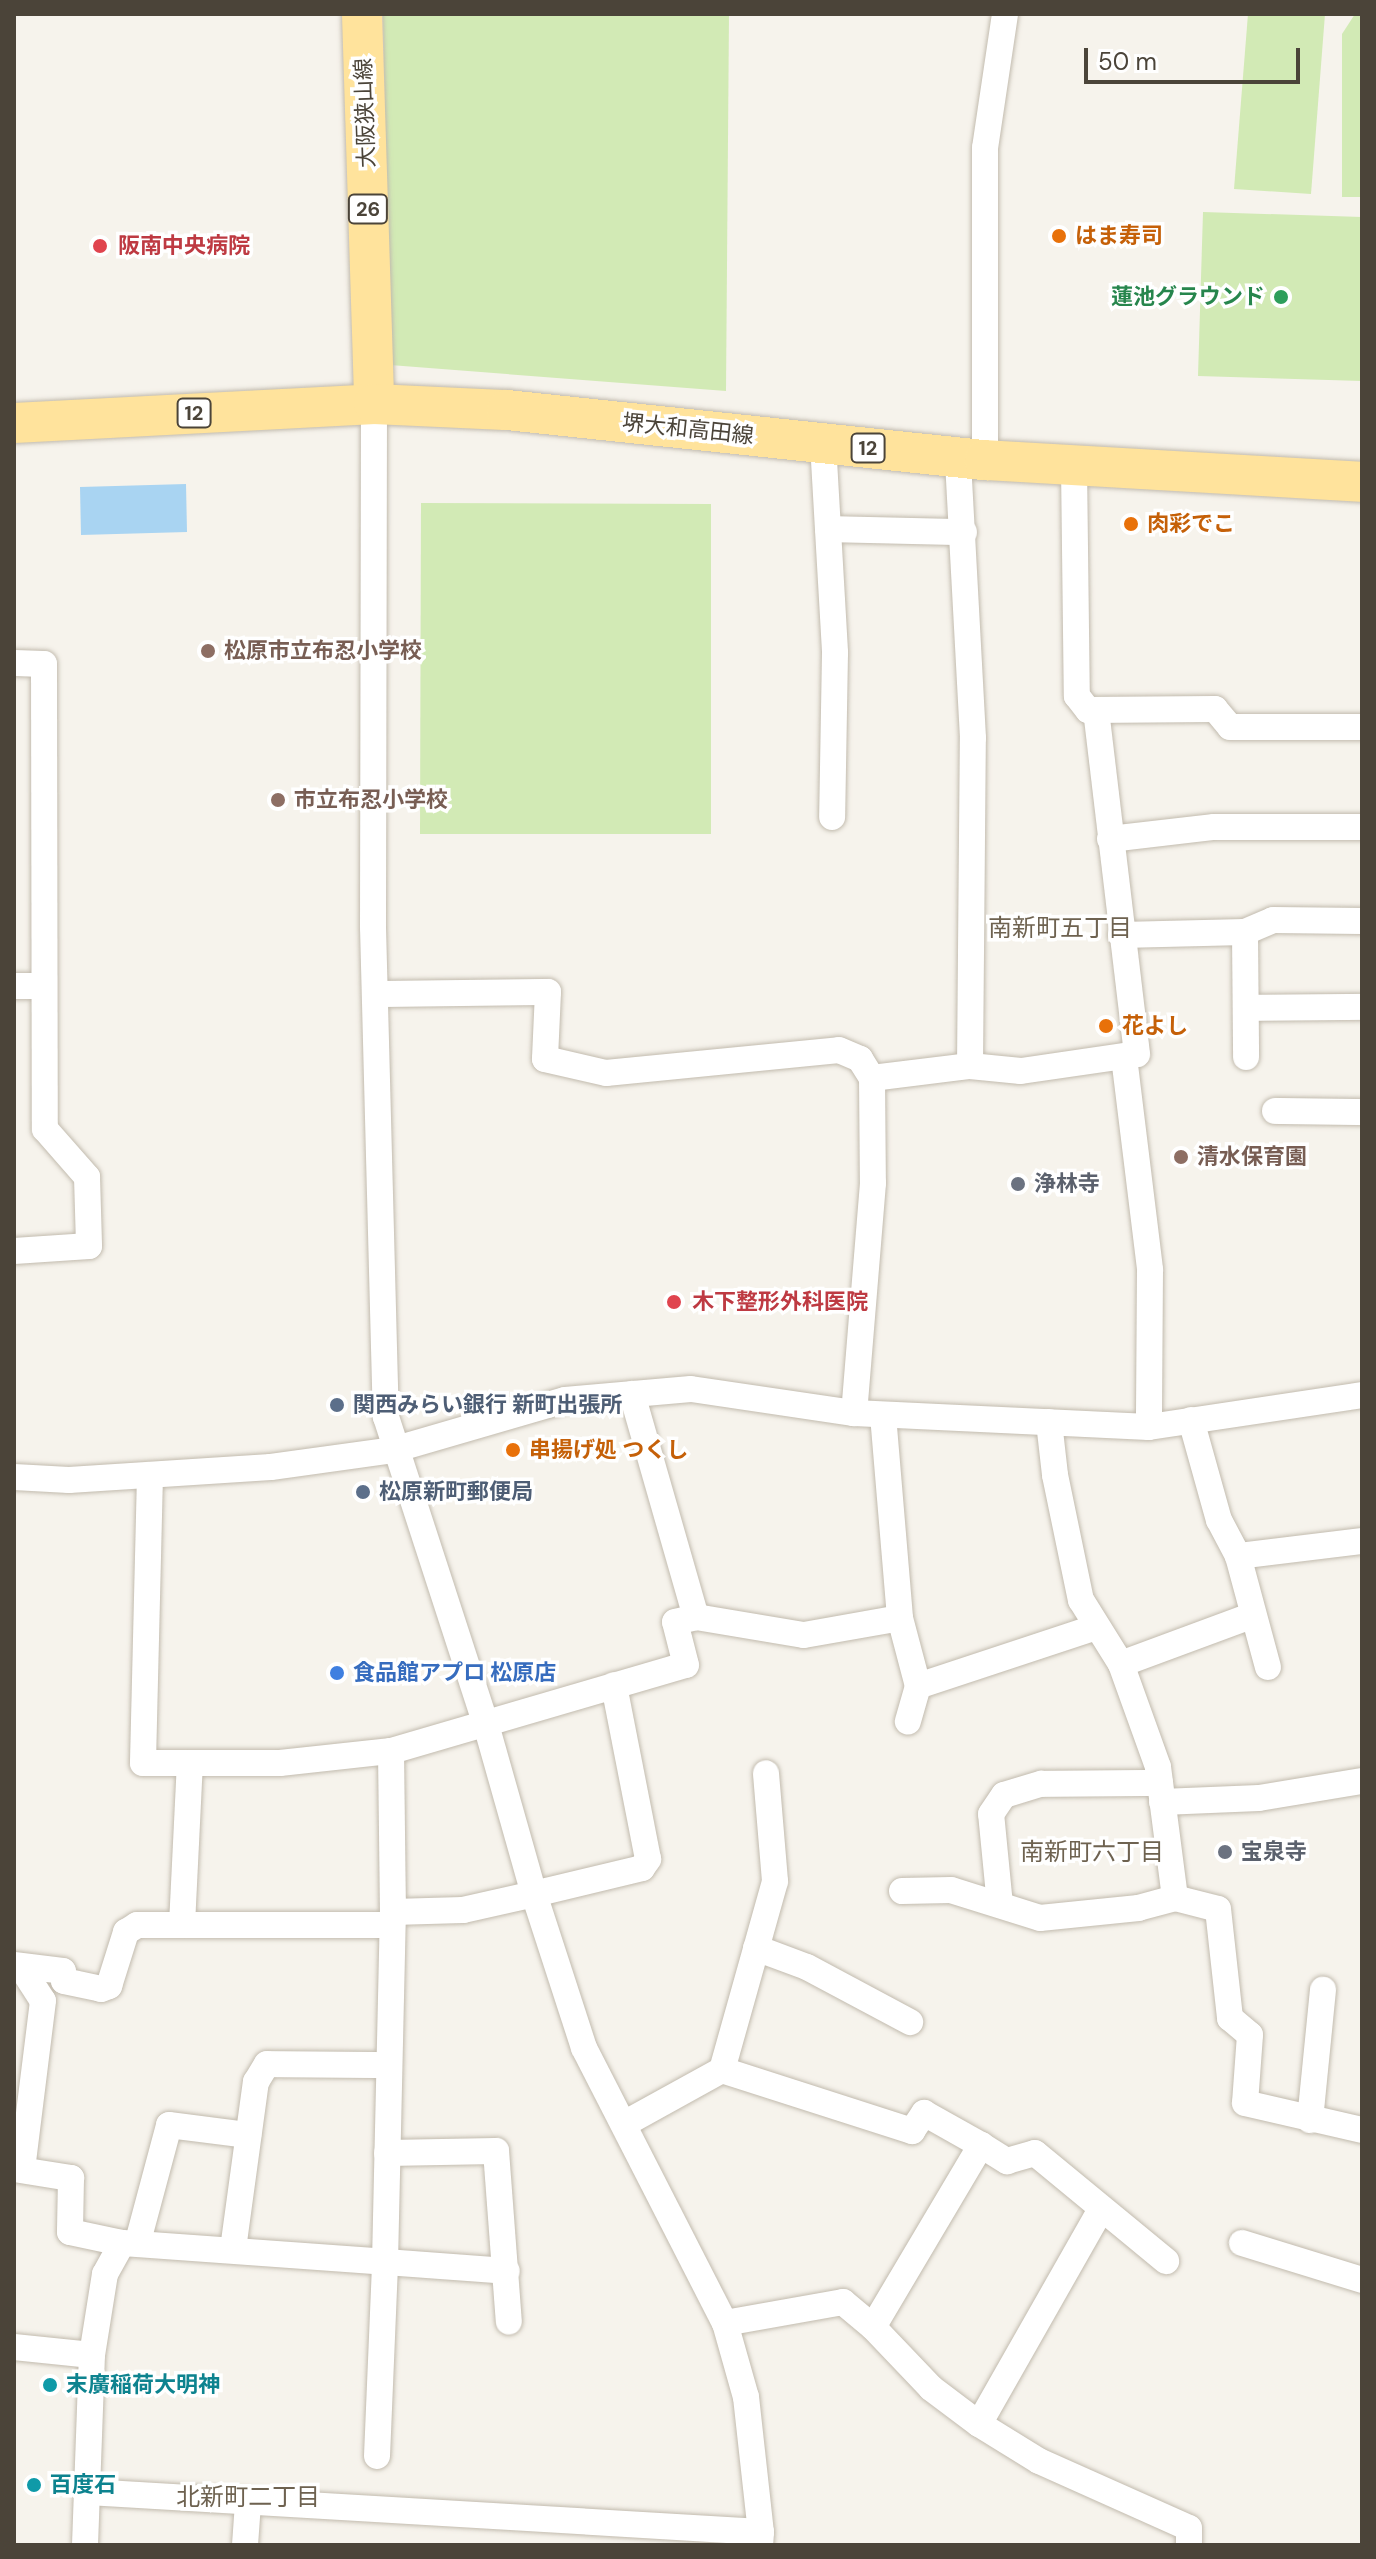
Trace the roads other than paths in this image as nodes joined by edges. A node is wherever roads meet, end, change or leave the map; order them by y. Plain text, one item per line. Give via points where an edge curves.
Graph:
1 (362, 14) edge
2 (1005, 14) edge
3 (374, 404) junction
4 (14, 423) edge
5 (823, 443) junction
6 (971, 458) junction
7 (1074, 466) junction
8 (1362, 482) edge
9 (828, 529) junction
10 (964, 532) junction
11 (14, 663) edge
12 (1096, 710) junction
13 (1362, 727) edge
14 (832, 817) dead end
15 (1362, 827) edge
16 (1110, 839) junction
17 (1362, 921) edge
18 (1245, 932) junction
19 (1121, 935) junction
20 (14, 986) edge
21 (43, 986) junction
22 (376, 994) junction
23 (1362, 1007) edge
24 (1246, 1008) junction
25 (1124, 1057) junction
26 (1246, 1057) dead end
27 (970, 1066) junction
28 (872, 1078) junction
29 (1275, 1111) dead end
30 (1362, 1112) edge
31 (14, 1251) edge
32 (632, 1394) junction
33 (1362, 1395) edge
34 (854, 1413) junction
35 (883, 1415) junction
36 (1191, 1420) junction
37 (1049, 1422) junction
38 (1149, 1427) junction
39 (393, 1450) junction
40 (150, 1475) junction
41 (14, 1477) edge
42 (1362, 1541) edge
43 (1238, 1556) junction
44 (1251, 1616) junction
45 (696, 1617) junction
46 (900, 1618) junction
47 (1096, 1627) junction
48 (1121, 1664) junction
49 (1268, 1667) dead end
50 (614, 1685) junction
51 (918, 1686) junction
52 (485, 1721) junction
53 (908, 1722) dead end
54 (391, 1751) junction
55 (190, 1763) junction
56 (766, 1773) dead end
57 (1362, 1781) edge
58 (1161, 1792) junction
59 (902, 1891) dead end
60 (534, 1894) junction
61 (1175, 1898) junction
62 (1000, 1905) junction
63 (393, 1919) junction
64 (182, 1925) junction
65 (756, 1948) junction
66 (18, 1966) edge
67 (1323, 1990) dead end
68 (910, 2022) dead end
69 (389, 2065) junction
70 (722, 2070) junction
71 (1310, 2120) junction
72 (624, 2124) junction
73 (1362, 2130) edge
74 (248, 2135) junction
75 (981, 2145) junction
76 (387, 2153) junction
77 (18, 2169) edge
78 (1100, 2211) junction
79 (130, 2242) junction
80 (1242, 2243) dead end
81 (233, 2249) junction
82 (1166, 2261) dead end
83 (385, 2262) junction
84 (507, 2271) junction
85 (1362, 2280) edge
86 (509, 2322) dead end
87 (725, 2323) junction
88 (873, 2327) junction
89 (14, 2347) edge
90 (92, 2355) junction
91 (979, 2424) junction
92 (377, 2456) dead end
93 (88, 2492) junction
94 (248, 2503) junction
95 (763, 2540) edge
96 (85, 2545) edge
97 (245, 2545) edge
98 (1189, 2545) edge

1 - 3 main road, 大阪狭山線 / 26
2 - 6 street via 985,148
3 - 4 main road, 堺大和高田線 / 12
3 - 5 main road, 堺大和高田線 / 12 via 507,410
3 - 22 street
5 - 6 main road, 堺大和高田線 / 12
5 - 9 street
6 - 7 main road, 堺大和高田線 / 12
6 - 10 street
7 - 8 main road, 堺大和高田線 / 12
7 - 12 street via 1077,696 1088,710
9 - 10 street
9 - 14 street via 835,653
10 - 27 street via 973,738
11 - 21 street via 44,664
12 - 13 street via 1215,709 1230,727
12 - 16 street
15 - 16 street via 1214,827
16 - 19 street
17 - 18 street via 1273,920
18 - 19 street
18 - 24 street
19 - 25 street via 1137,1054
20 - 21 street
21 - 31 street via 45,1129 87,1177 89,1246
22 - 28 street via 548,992 545,1059 606,1073 839,1050 860,1059
22 - 39 street via 386,1417
23 - 24 street
24 - 26 street
25 - 27 street via 1021,1071
25 - 38 street via 1150,1270
27 - 28 street
28 - 34 street via 873,1183
29 - 30 street
32 - 34 street via 691,1389
32 - 39 street via 565,1400
32 - 45 street
33 - 36 street
34 - 35 street
35 - 37 street
35 - 46 street
36 - 38 street
36 - 43 street via 1219,1520
37 - 38 street
37 - 47 street via 1081,1600
39 - 40 street via 271,1467
39 - 52 street
40 - 41 street
40 - 55 street via 143,1763
42 - 43 street
43 - 44 street
44 - 48 street
44 - 49 street
45 - 46 street via 804,1635
45 - 50 street via 675,1622 686,1665
46 - 51 street
47 - 48 street
47 - 51 street
48 - 58 street
50 - 52 street
50 - 60 street via 648,1859 642,1868
51 - 53 street
52 - 54 street
52 - 60 street
54 - 55 street via 280,1763
54 - 63 street
55 - 64 street
56 - 65 street via 775,1881
57 - 58 street via 1259,1798
58 - 61 street
58 - 62 street via 1041,1784 1004,1795 991,1814
59 - 62 street via 951,1890
60 - 63 street
60 - 72 street via 584,2048
61 - 62 street via 1138,1908 1040,1918
61 - 71 street via 1218,1909 1230,2018 1250,2035 1245,2103
63 - 64 street
63 - 69 street
64 - 66 street via 137,1925 126,1932 109,1986 101,1989 64,1981 63,1971
65 - 68 street via 807,1967
65 - 70 street
66 - 77 street via 43,2001
67 - 71 street
69 - 74 street via 267,2064 256,2082
69 - 76 street
70 - 72 street
70 - 75 street via 912,2131 924,2113
71 - 73 street
72 - 87 street
74 - 79 street via 169,2125
74 - 81 street
75 - 78 street via 1007,2161 1035,2153
75 - 88 street
76 - 83 street
76 - 84 street via 496,2151
77 - 79 street via 71,2178 70,2232
78 - 82 street
78 - 91 street
79 - 81 street
79 - 90 street via 105,2274
80 - 85 street
81 - 83 street
83 - 84 street
83 - 92 street
84 - 86 street
87 - 88 street via 843,2302
87 - 95 street via 746,2397
88 - 91 street via 931,2388
89 - 90 street
90 - 93 street
91 - 98 street via 1039,2461 1189,2528
93 - 94 street
93 - 96 street
94 - 95 street
94 - 97 street

